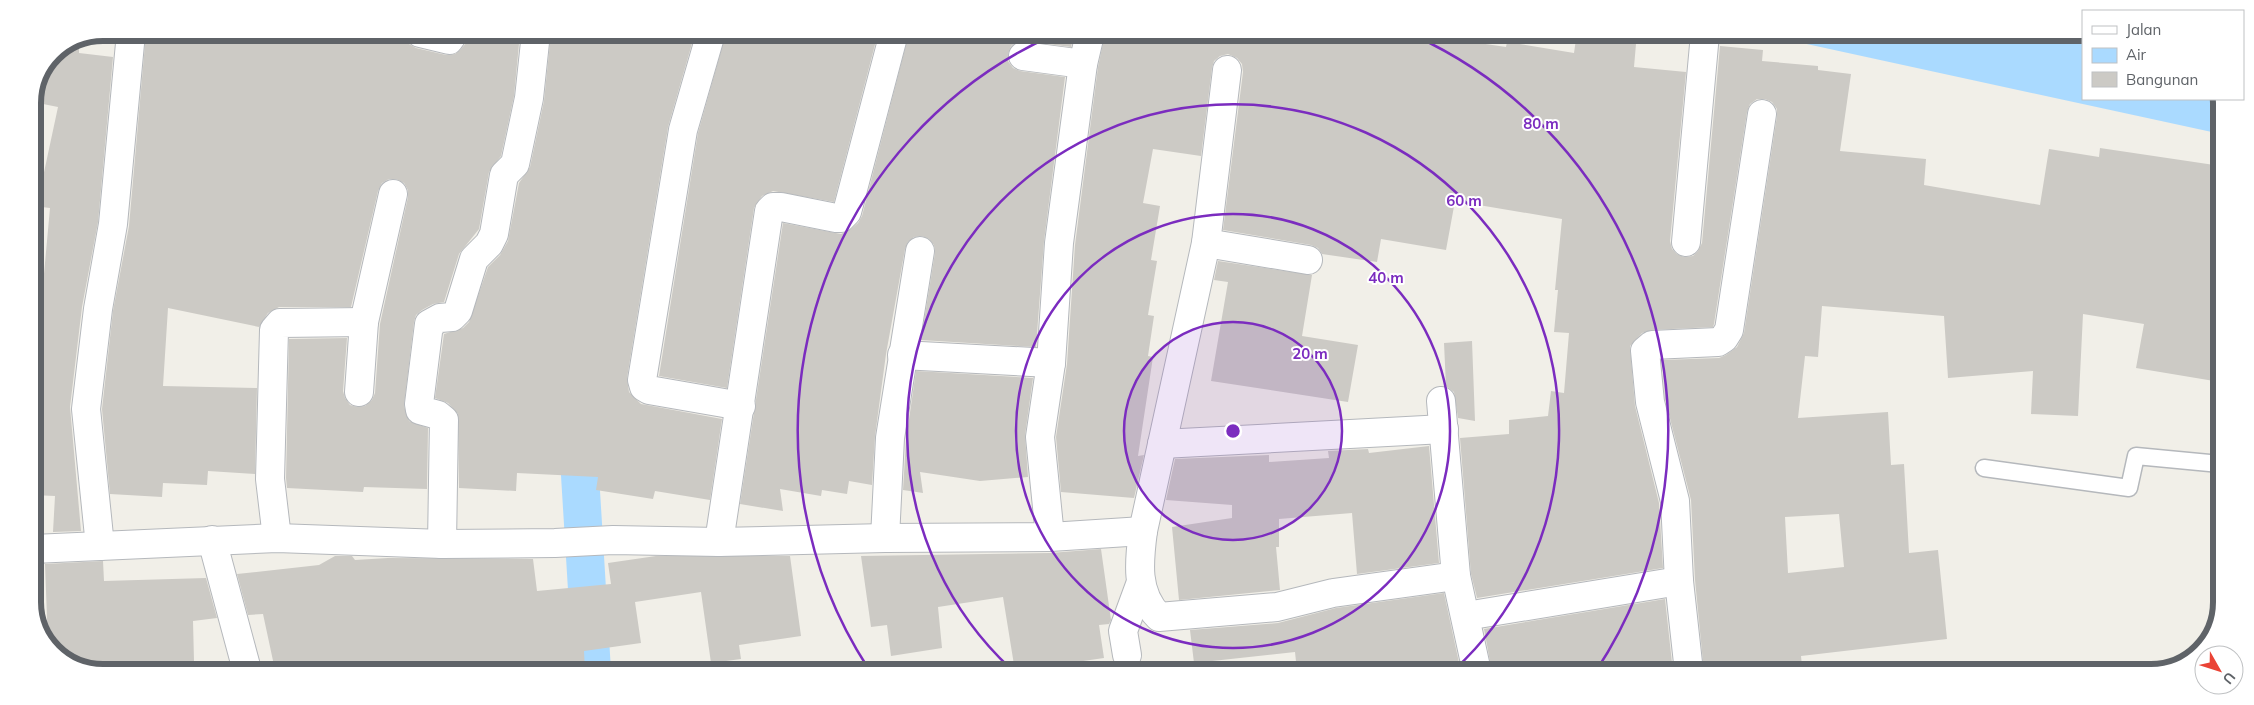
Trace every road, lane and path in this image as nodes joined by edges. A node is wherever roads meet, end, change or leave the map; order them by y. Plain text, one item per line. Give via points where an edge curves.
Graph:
1 (130, 41) edge
2 (535, 41) edge
3 (709, 41) edge
4 (892, 41) edge
5 (1088, 41) edge
6 (1704, 41) edge
7 (1023, 56) dead end
8 (1083, 64) junction
9 (1228, 70) dead end
10 (1762, 114) dead end
11 (393, 194) dead end
12 (1686, 242) dead end
13 (1206, 243) junction
14 (920, 251) dead end
15 (1308, 260) dead end
16 (364, 322) junction
17 (902, 355) junction
18 (1051, 363) junction
19 (359, 392) dead end
20 (1441, 401) dead end
21 (741, 406) junction
22 (1444, 429) junction
23 (1162, 444) junction
24 (2213, 463) edge
25 (1984, 468) dead end
26 (1143, 531) junction
27 (1050, 537) junction
28 (277, 538) junction
29 (885, 538) junction
30 (212, 540) junction
31 (720, 542) junction
32 (442, 544) junction
33 (100, 546) junction
34 (41, 549) edge
35 (1456, 576) junction
36 (1679, 581) junction
37 (1141, 582) junction
38 (1466, 616) junction
39 (1128, 663) edge
40 (246, 664) edge
41 (1475, 664) edge
42 (1688, 664) edge

1 - 33 street via 113,224 98,309 86,409
2 - 32 street via 529,98 516,164 504,175 494,234 474,259 458,311 452,317 440,318 429,324 418,404 420,410 444,420
3 - 21 street via 683,130 642,380 649,390
4 - 21 street via 847,212 836,218 780,207 769,211
5 - 8 street
6 - 12 street
7 - 8 street
8 - 18 street via 1059,243
9 - 13 street
10 - 36 street via 1730,330 1718,342 1652,345 1645,351 1650,402 1675,501
11 - 16 street
13 - 15 street
13 - 23 street
14 - 17 street
16 - 19 street
16 - 28 street via 280,323 274,330 270,479
17 - 18 street
17 - 29 street via 890,438
18 - 27 street via 1040,437
20 - 22 street
21 - 31 street
22 - 23 street
22 - 35 street
23 - 26 street
24 - 25 lane via 2136,456 2129,488
26 - 27 street
26 - 37 street
27 - 29 street
28 - 30 street
28 - 32 street
29 - 31 street
30 - 33 street
30 - 40 street
31 - 32 street via 613,540
33 - 34 street
35 - 37 street via 1334,593 1277,607 1159,617 1151,609
35 - 38 street
36 - 38 street
36 - 42 street
37 - 39 street via 1123,630
38 - 41 street

